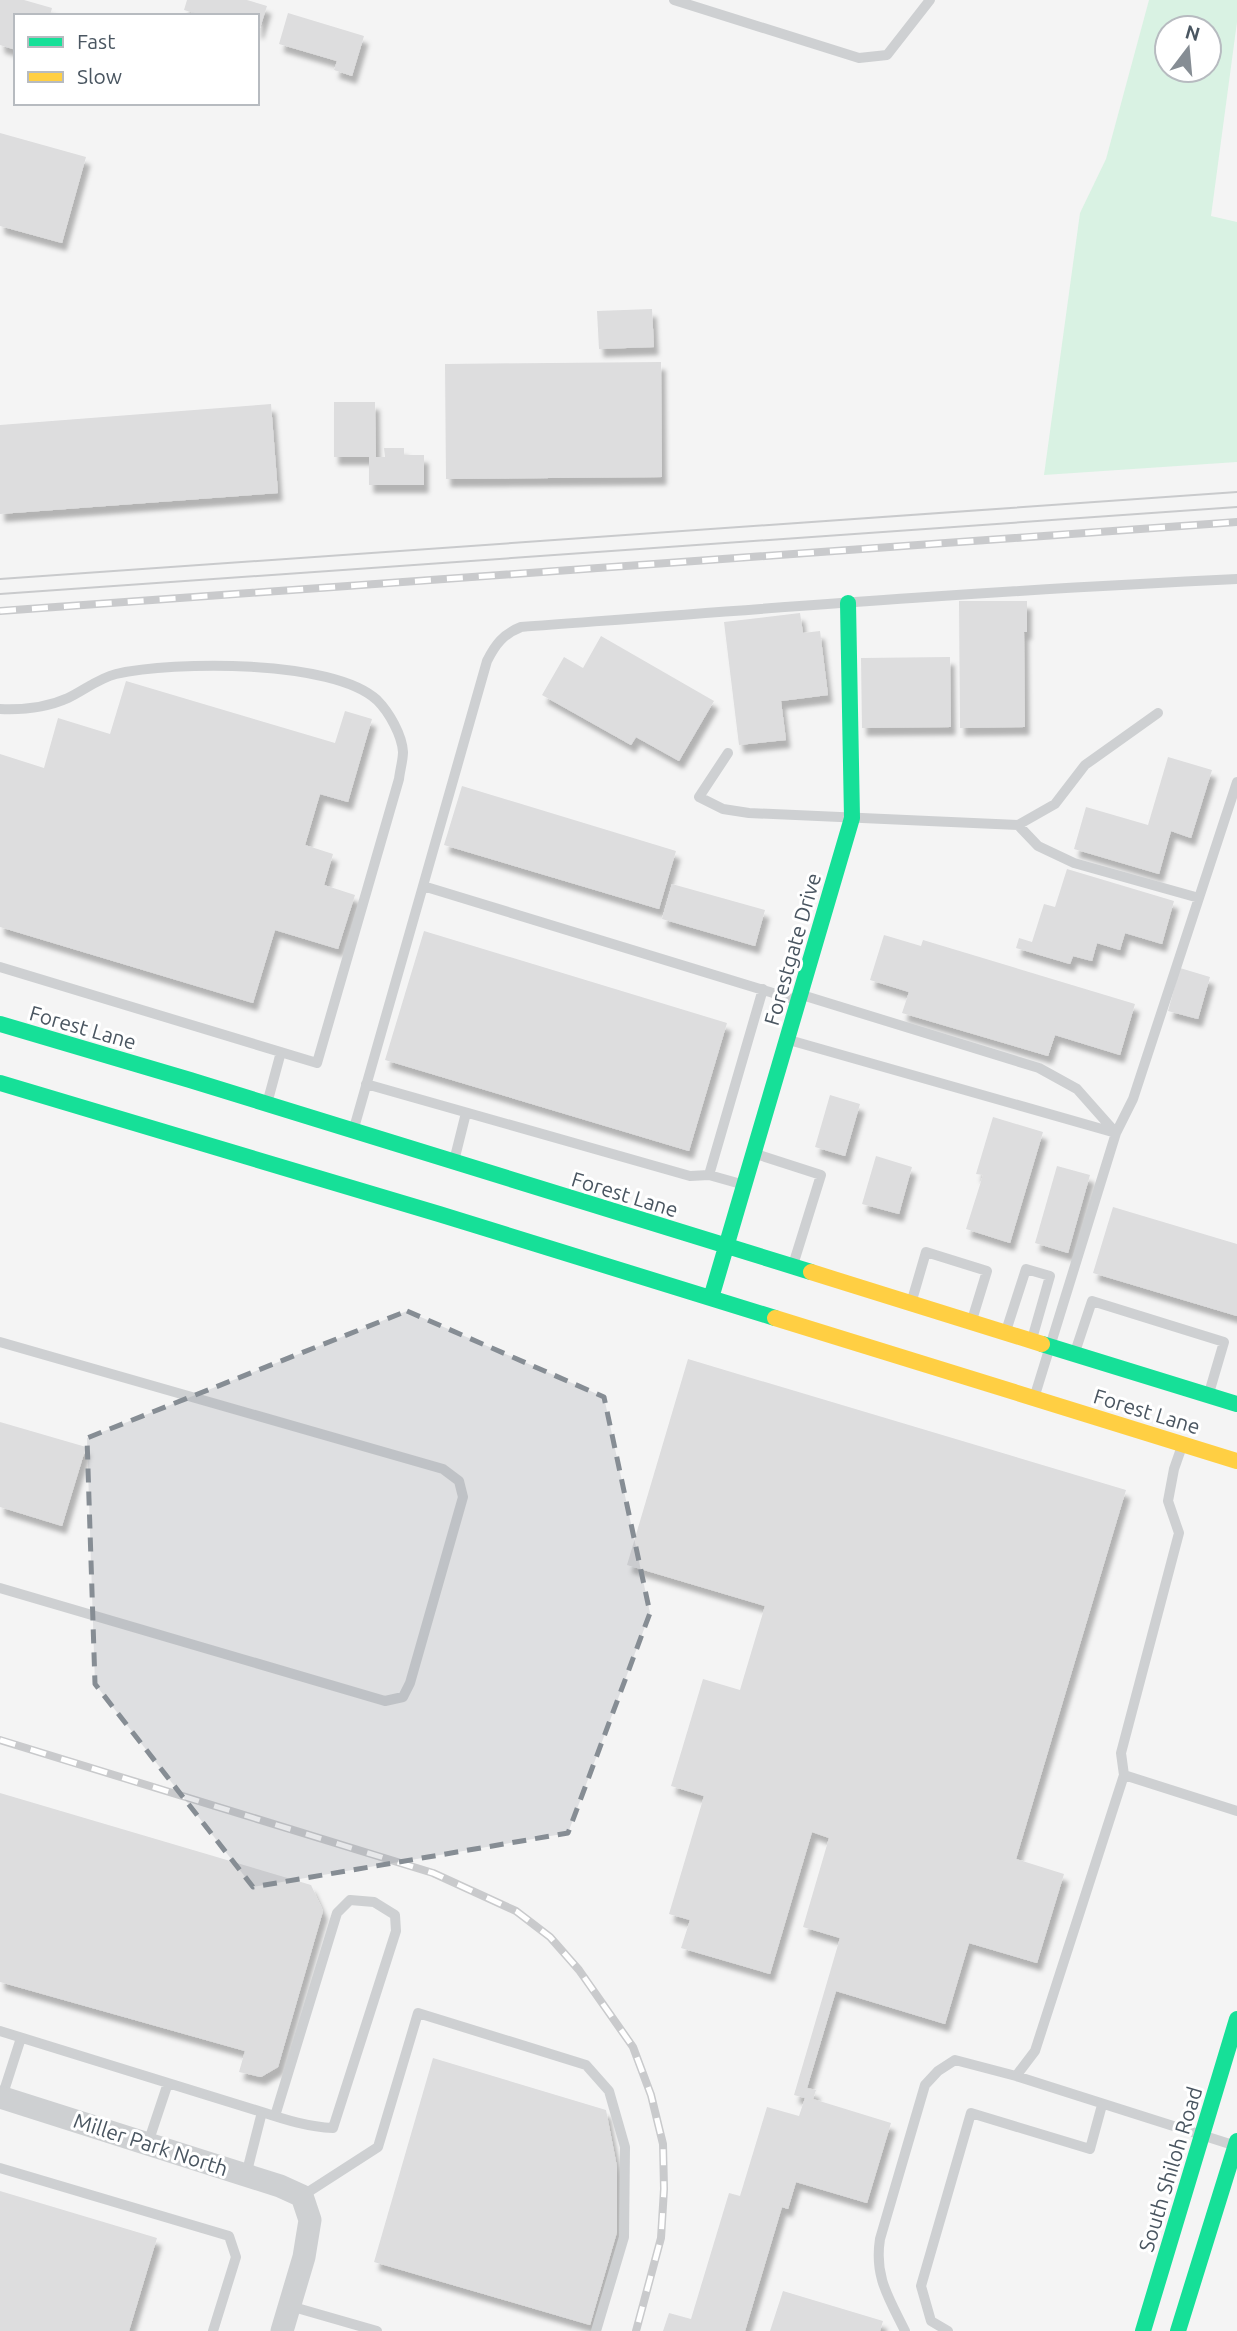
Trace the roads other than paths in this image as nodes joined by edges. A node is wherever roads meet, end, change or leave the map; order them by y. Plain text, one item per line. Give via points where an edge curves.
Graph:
1 (674, 0) edge
2 (930, 0) edge
3 (1237, 579) edge
4 (848, 603) junction
5 (0, 709) edge
6 (1158, 713) dead end
7 (727, 752) dead end
8 (1237, 782) edge
9 (852, 818) junction
10 (1018, 825) junction
11 (423, 886) junction
12 (1199, 898) junction
13 (0, 967) edge
14 (763, 989) junction
15 (799, 998) junction
16 (0, 1024) edge
17 (787, 1040) junction
18 (281, 1052) junction
19 (0, 1083) edge
20 (366, 1084) junction
21 (267, 1104) junction
22 (466, 1113) junction
23 (353, 1132) junction
24 (1116, 1133) junction
25 (754, 1153) junction
26 (452, 1170) junction
27 (709, 1175) junction
28 (744, 1185) junction
29 (726, 1246) junction
30 (792, 1268) junction
31 (711, 1298) junction
32 (911, 1304) junction
33 (971, 1322) junction
34 (1006, 1334) junction
35 (1031, 1341) junction
36 (0, 1342) edge
37 (1048, 1346) junction
38 (1074, 1354) junction
39 (1208, 1395) junction
40 (1034, 1398) junction
41 (1237, 1404) edge
42 (1183, 1444) junction
43 (1237, 1461) edge
44 (0, 1588) edge
45 (1124, 1775) junction
46 (1237, 1811) edge
47 (1237, 2019) edge
48 (0, 2031) edge
49 (21, 2038) junction
50 (1016, 2077) junction
51 (168, 2083) junction
52 (1, 2097) edge
53 (1102, 2105) junction
54 (262, 2112) junction
55 (275, 2116) junction
56 (1202, 2136) junction
57 (148, 2143) junction
58 (1236, 2143) edge
59 (0, 2168) edge
60 (246, 2175) junction
61 (302, 2196) junction
62 (290, 2306) junction
63 (216, 2330) edge
64 (282, 2331) edge
65 (377, 2331) edge
66 (596, 2331) edge
67 (905, 2331) edge
68 (948, 2331) edge
69 (1143, 2331) edge
70 (1178, 2331) edge

1 - 2 lane via 859,58 887,55
3 - 4 lane
4 - 9 main road, Forestgate Drive
4 - 11 lane via 520,627 507,633 487,662
5 - 18 lane via 30,710 65,700 113,675 170,666 251,667 317,675 357,686 378,701 395,725 403,751 400,779 317,1063
6 - 10 lane via 1085,765 1055,804
7 - 9 lane via 699,797 749,813
8 - 12 lane
9 - 10 lane
9 - 15 main road, Forestgate Drive
10 - 12 lane via 1038,846 1074,863
11 - 14 lane
11 - 20 lane
12 - 24 lane via 1133,1099
13 - 18 lane
14 - 15 lane
14 - 27 lane
15 - 17 main road, Forestgate Drive
15 - 24 lane via 1039,1068 1077,1089
16 - 21 main road, Forest Lane
17 - 24 lane
17 - 25 main road, Forestgate Drive
18 - 21 lane
19 - 31 main road, Forest Lane via 441,1208
20 - 22 lane
20 - 23 lane
21 - 23 main road, Forest Lane
22 - 26 lane
22 - 27 lane via 690,1176
23 - 26 main road, Forest Lane
24 - 37 lane
25 - 28 main road, Forestgate Drive
25 - 30 lane via 821,1175
26 - 29 main road, Forest Lane
27 - 28 lane
28 - 29 main road, Forestgate Drive
29 - 30 main road, Forest Lane
29 - 31 main road, Forestgate Drive
30 - 32 main road, Forest Lane
31 - 40 main road, Forest Lane
32 - 33 main road, Forest Lane
32 - 33 lane via 926,1252 988,1271
33 - 34 main road, Forest Lane
34 - 35 main road, Forest Lane
34 - 35 lane via 1026,1269 1050,1276
35 - 37 main road, Forest Lane
36 - 44 lane via 443,1469 459,1481 463,1497 410,1683 403,1697 385,1701
37 - 38 main road, Forest Lane
37 - 40 lane
38 - 39 main road, Forest Lane
38 - 39 lane via 1091,1301 1224,1342
39 - 41 main road, Forest Lane
40 - 42 main road, Forest Lane
42 - 43 main road, Forest Lane
42 - 45 lane via 1168,1502 1179,1533 1121,1753
45 - 46 lane
45 - 50 lane via 1035,2051
47 - 56 main road, South Shiloh Road
48 - 49 lane
49 - 51 lane
49 - 52 lane
50 - 53 lane
50 - 67 lane via 955,2060 925,2085 877,2259 882,2284
51 - 54 lane
51 - 57 lane
52 - 57 street, Miller Park North
53 - 56 lane
53 - 68 lane via 1090,2149 971,2113 920,2286 931,2321
54 - 55 lane
54 - 60 lane
55 - 55 lane via 333,2128 396,1931 394,1915 374,1902 349,1900 337,1913
56 - 58 lane
56 - 69 main road, South Shiloh Road
57 - 60 street, Miller Park North
58 - 70 main road
59 - 63 lane via 229,2236 236,2257
60 - 61 street, Miller Park North
61 - 62 street via 310,2220
61 - 66 lane via 379,2147 418,2013 586,2065 609,2091 625,2147 624,2237
62 - 64 street
62 - 65 lane

